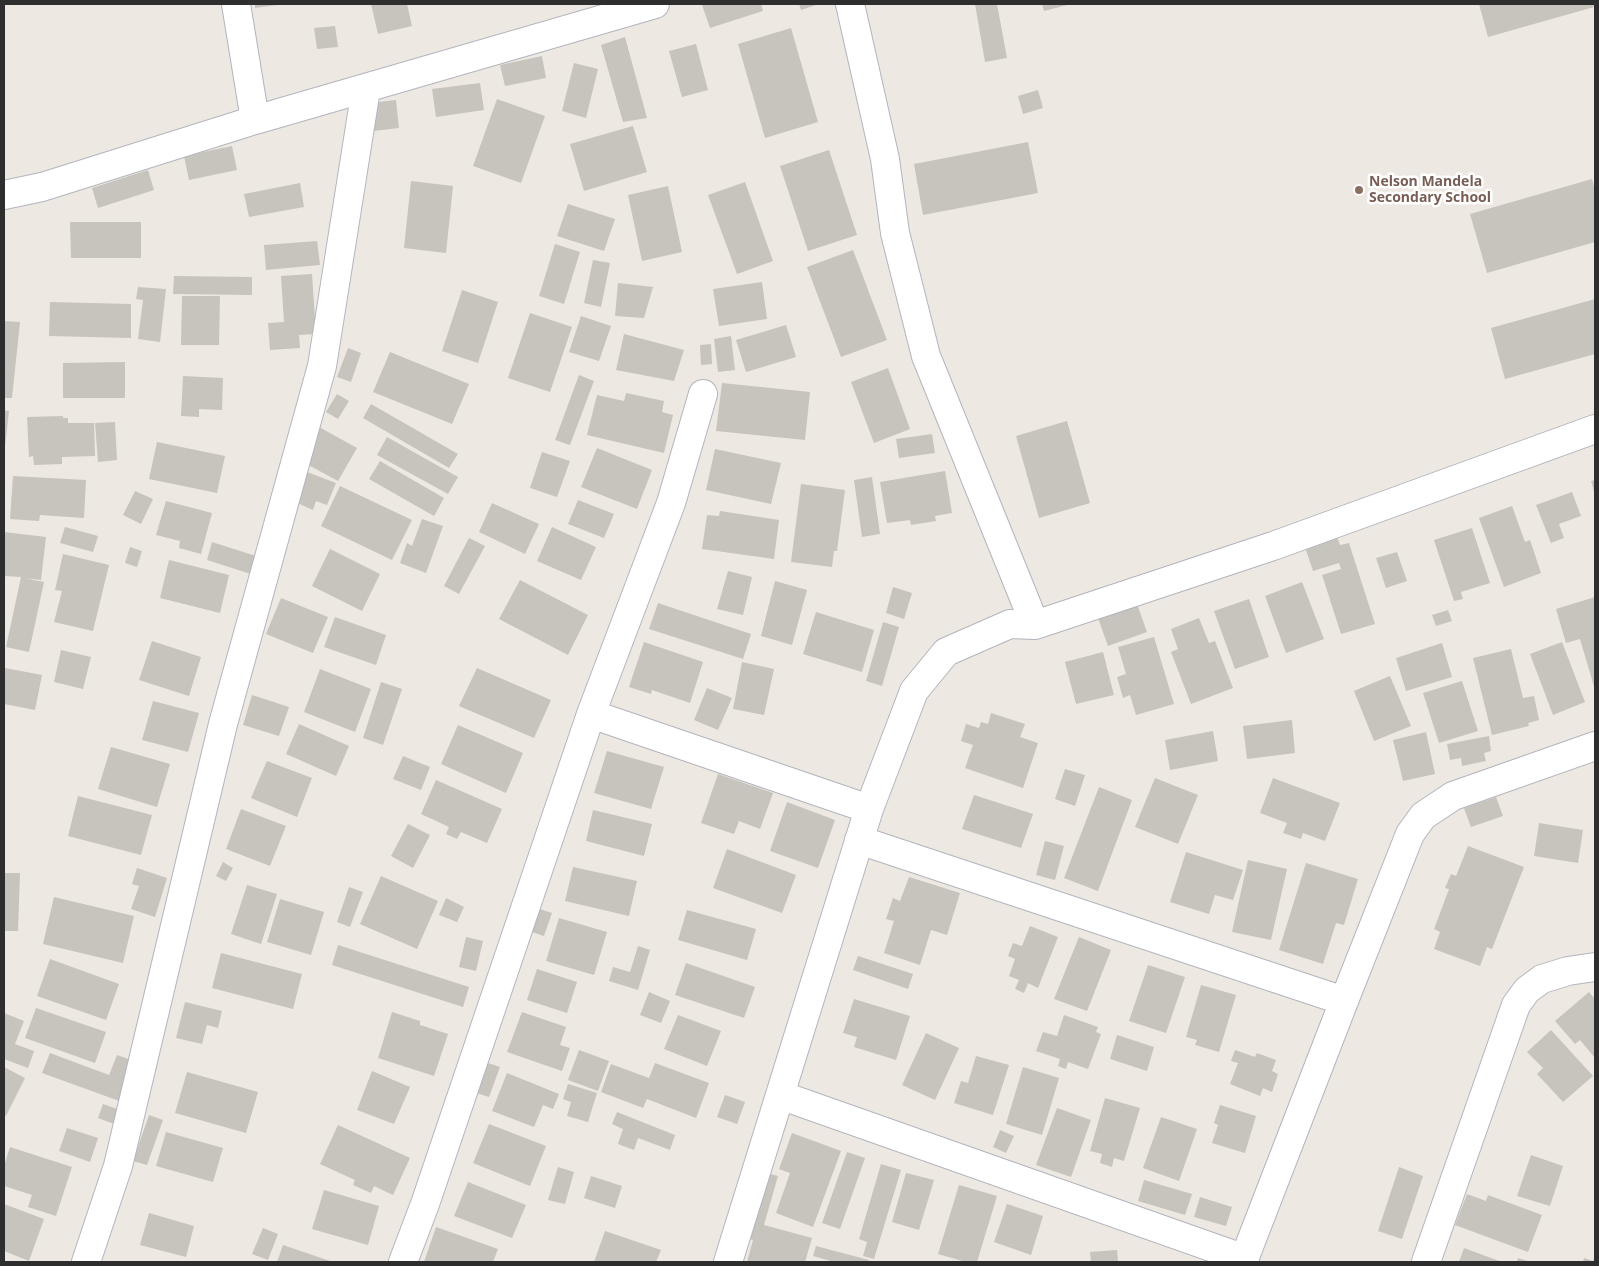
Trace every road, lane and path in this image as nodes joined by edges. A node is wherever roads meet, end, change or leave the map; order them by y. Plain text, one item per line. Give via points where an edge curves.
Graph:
1 (236, 4) edge
2 (655, 4) edge
3 (850, 4) edge
4 (366, 89) junction
5 (255, 120) junction
6 (4, 195) edge
7 (703, 394) dead end
8 (1595, 429) edge
9 (1035, 625) junction
10 (591, 714) junction
11 (1595, 746) edge
12 (869, 809) junction
13 (859, 840) junction
14 (1595, 968) edge
15 (1344, 1001) junction
16 (780, 1095) junction
17 (1244, 1260) edge
18 (86, 1262) edge
19 (403, 1262) edge
20 (728, 1262) edge
21 (1426, 1262) edge

1 - 5 street
2 - 4 street
3 - 9 street via 885,159 895,233 926,356
4 - 5 street
4 - 18 street via 322,366 223,724 118,1166
5 - 6 street via 42,187
7 - 10 street via 671,502
8 - 9 street via 1273,546
9 - 12 street via 1010,624 946,652 914,691
10 - 12 street
10 - 19 street
11 - 15 street via 1453,796 1423,816 1410,834
12 - 13 street
13 - 15 street
13 - 16 street
14 - 21 street via 1568,971 1542,979 1527,990 1516,1005
15 - 17 street
16 - 17 street
16 - 20 street

